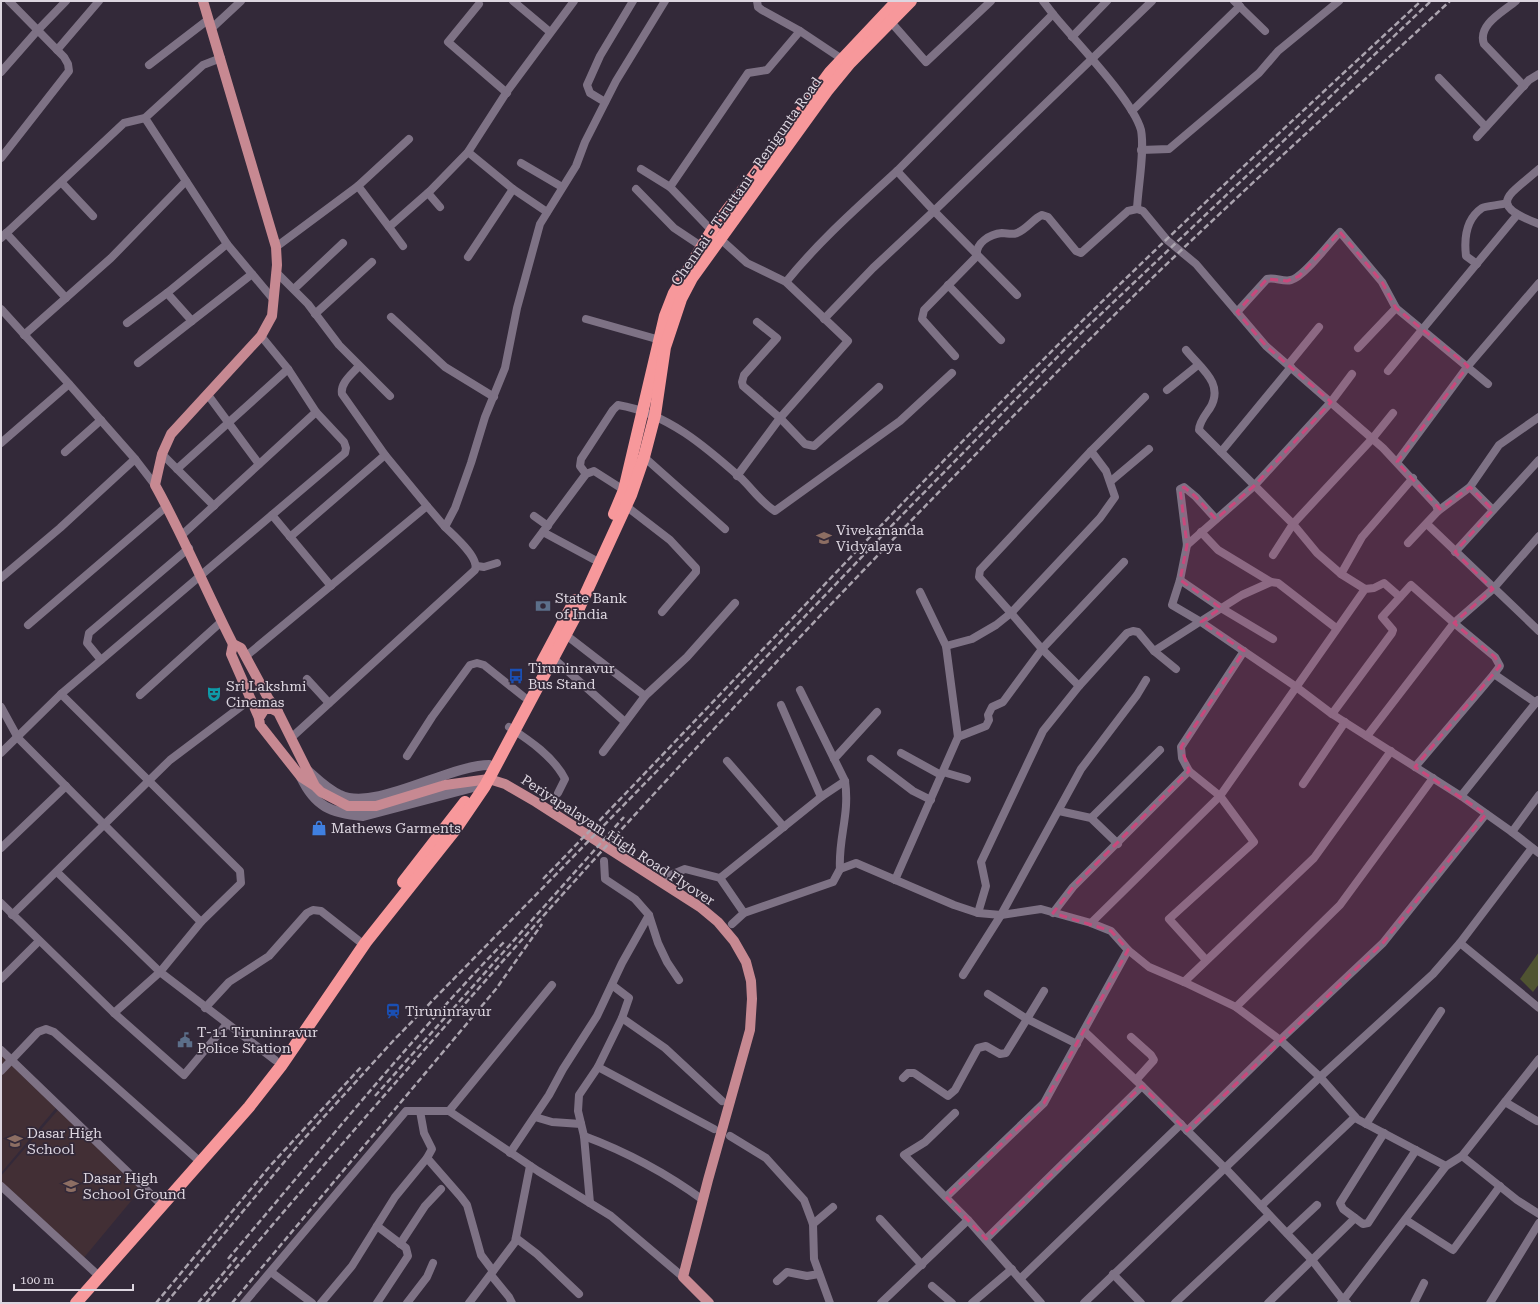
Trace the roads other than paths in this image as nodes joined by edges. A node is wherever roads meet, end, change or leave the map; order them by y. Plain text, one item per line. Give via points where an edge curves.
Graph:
1 (9, 1) edge
2 (66, 1) edge
3 (99, 1) edge
4 (204, 1) edge
5 (240, 1) edge
6 (513, 1) edge
7 (574, 1) edge
8 (633, 1) edge
9 (665, 1) edge
10 (757, 1) edge
11 (897, 1) edge
12 (911, 1) edge
13 (991, 1) edge
14 (1043, 1) edge
15 (1107, 1) edge
16 (1152, 1) edge
17 (1339, 1) edge
18 (1516, 1) edge
19 (1237, 3) edge
20 (479, 4) dead end
21 (1052, 14) junction
22 (890, 21) junction
23 (210, 24) junction
24 (1265, 30) dead end
25 (37, 31) junction
26 (800, 31) junction
27 (550, 32) junction
28 (1072, 37) junction
29 (57, 50) junction
30 (221, 58) junction
31 (1091, 59) junction
32 (845, 61) junction
33 (149, 65) dead end
34 (1, 72) edge
35 (1539, 74) edge
36 (1439, 78) dead end
37 (1524, 86) junction
38 (507, 93) junction
39 (605, 102) junction
40 (1132, 111) junction
41 (145, 118) junction
42 (1486, 127) junction
43 (1477, 137) dead end
44 (409, 139) dead end
45 (1141, 150) junction
46 (468, 152) junction
47 (1, 158) edge
48 (521, 162) dead end
49 (641, 169) dead end
50 (1539, 169) edge
51 (897, 171) junction
52 (186, 181) junction
53 (62, 183) junction
54 (358, 186) junction
55 (562, 187) junction
56 (670, 187) junction
57 (513, 189) junction
58 (636, 189) dead end
59 (428, 193) junction
60 (1506, 203) junction
61 (440, 207) dead end
62 (1137, 209) junction
63 (547, 212) junction
64 (934, 212) junction
65 (1517, 215) junction
66 (93, 216) dead end
67 (1539, 224) edge
68 (389, 227) junction
69 (3, 235) edge
70 (716, 235) junction
71 (343, 243) dead end
72 (227, 244) junction
73 (403, 246) dead end
74 (701, 246) junction
75 (276, 247) junction
76 (977, 256) junction
77 (468, 257) dead end
78 (372, 262) dead end
79 (1477, 264) junction
80 (276, 272) junction
81 (252, 274) junction
82 (786, 282) junction
83 (1539, 283) edge
84 (948, 285) junction
85 (294, 289) junction
86 (167, 293) junction
87 (1017, 295) dead end
88 (66, 298) junction
89 (273, 299) junction
90 (1396, 308) junction
91 (2, 312) edge
92 (1237, 312) junction
93 (315, 314) junction
94 (391, 317) dead end
95 (586, 319) dead end
96 (824, 319) junction
97 (192, 321) junction
98 (757, 322) dead end
99 (127, 323) dead end
100 (1319, 327) dead end
101 (1422, 329) junction
102 (24, 335) junction
103 (261, 336) junction
104 (660, 340) junction
105 (1001, 340) dead end
106 (1358, 348) dead end
107 (1186, 350) dead end
108 (955, 356) dead end
109 (138, 364) dead end
110 (1198, 365) junction
111 (359, 366) junction
112 (1290, 366) junction
113 (1468, 366) junction
114 (288, 369) junction
115 (1388, 371) dead end
116 (952, 373) dead end
117 (1352, 374) dead end
118 (69, 384) junction
119 (1488, 384) dead end
120 (879, 387) dead end
121 (1168, 390) dead end
122 (208, 395) junction
123 (390, 396) dead end
124 (494, 397) junction
125 (1145, 397) dead end
126 (1331, 402) junction
127 (316, 412) junction
128 (649, 413) junction
129 (1393, 413) dead end
130 (1539, 417) edge
131 (780, 418) junction
132 (101, 420) junction
133 (229, 423) junction
134 (1372, 439) junction
135 (1, 443) edge
136 (1149, 449) dead end
137 (1091, 451) junction
138 (66, 452) dead end
139 (1221, 452) junction
140 (162, 454) junction
141 (385, 455) junction
142 (644, 457) junction
143 (134, 459) junction
144 (1539, 460) edge
145 (1397, 462) junction
146 (259, 464) junction
147 (177, 469) junction
148 (586, 474) junction
149 (737, 476) junction
150 (1413, 478) junction
151 (1111, 481) junction
152 (155, 485) junction
153 (1254, 486) junction
154 (1470, 487) junction
155 (627, 497) junction
156 (167, 506) junction
157 (214, 506) junction
158 (427, 506) junction
159 (1438, 510) junction
160 (1493, 510) junction
161 (272, 515) junction
162 (534, 516) dead end
163 (1216, 519) junction
164 (1293, 524) junction
165 (1427, 524) junction
166 (446, 527) junction
167 (546, 529) junction
168 (725, 529) dead end
169 (1201, 532) junction
170 (182, 535) junction
171 (1539, 536) edge
172 (290, 537) junction
173 (1408, 543) dead end
174 (532, 545) dead end
175 (1187, 545) junction
176 (189, 548) junction
177 (1455, 552) junction
178 (1272, 555) dead end
179 (593, 559) junction
180 (1124, 562) dead end
181 (497, 563) dead end
182 (477, 566) junction
183 (1340, 574) junction
184 (200, 576) junction
185 (1, 578) edge
186 (1180, 580) junction
187 (1271, 582) junction
188 (331, 586) junction
189 (1365, 589) junction
190 (1493, 589) junction
191 (920, 592) dead end
192 (1400, 597) junction
193 (735, 603) dead end
194 (1221, 608) junction
195 (662, 612) dead end
196 (1011, 613) junction
197 (1539, 618) edge
198 (222, 622) junction
199 (1201, 622) junction
200 (1454, 623) junction
201 (1532, 624) junction
202 (28, 625) dead end
203 (1336, 628) junction
204 (1539, 631) edge
205 (566, 635) junction
206 (1273, 639) dead end
207 (232, 644) junction
208 (946, 646) junction
209 (1042, 648) junction
210 (1244, 650) junction
211 (1154, 651) junction
212 (245, 657) junction
213 (553, 658) junction
214 (101, 660) junction
215 (1176, 669) dead end
216 (1494, 674) junction
217 (307, 679) dead end
218 (1146, 680) dead end
219 (1079, 686) junction
220 (1295, 686) junction
221 (800, 690) dead end
222 (60, 694) junction
223 (140, 695) dead end
224 (645, 696) junction
225 (524, 697) junction
226 (251, 699) junction
227 (1538, 701) edge
228 (329, 703) junction
229 (781, 704) dead end
230 (1, 708) edge
231 (278, 712) junction
232 (877, 712) dead end
233 (1332, 714) junction
234 (260, 718) junction
235 (625, 722) junction
236 (1345, 722) junction
237 (512, 728) junction
238 (1367, 736) junction
239 (958, 737) junction
240 (18, 738) junction
241 (291, 738) junction
242 (1160, 750) dead end
243 (603, 752) dead end
244 (1391, 752) junction
245 (1, 753) edge
246 (901, 753) dead end
247 (407, 756) dead end
248 (834, 759) junction
249 (871, 759) dead end
250 (726, 761) dead end
251 (489, 765) junction
252 (1415, 767) junction
253 (1189, 771) junction
254 (304, 774) junction
255 (942, 774) junction
256 (1433, 778) junction
257 (967, 779) dead end
258 (148, 781) junction
259 (845, 781) junction
260 (1303, 784) dead end
261 (66, 786) junction
262 (477, 786) junction
263 (558, 793) dead end
264 (1539, 794) edge
265 (1220, 796) junction
266 (1461, 796) junction
267 (821, 797) junction
268 (930, 800) junction
269 (1059, 811) junction
270 (1486, 814) junction
271 (1091, 818) junction
272 (104, 824) junction
273 (784, 827) junction
274 (1512, 832) junction
275 (1118, 844) junction
276 (1, 848) edge
277 (1536, 850) edge
278 (604, 861) dead end
279 (840, 870) junction
280 (57, 872) junction
281 (668, 876) dead end
282 (720, 878) junction
283 (895, 880) junction
284 (1, 903) edge
285 (744, 913) junction
286 (978, 913) junction
287 (1053, 913) junction
288 (649, 914) junction
289 (12, 915) junction
290 (1001, 915) junction
291 (201, 922) junction
292 (1091, 923) junction
293 (732, 924) dead end
294 (39, 941) junction
295 (359, 941) junction
296 (1460, 943) junction
297 (1128, 950) junction
298 (1206, 960) junction
299 (160, 972) junction
300 (963, 975) dead end
301 (1, 979) edge
302 (679, 980) dead end
303 (1184, 982) junction
304 (552, 984) dead end
305 (612, 985) junction
306 (1044, 991) dead end
307 (988, 994) dead end
308 (1538, 1006) edge
309 (1236, 1007) junction
310 (205, 1008) junction
311 (1441, 1011) dead end
312 (114, 1013) junction
313 (622, 1018) junction
314 (1027, 1019) junction
315 (226, 1025) junction
316 (1084, 1031) junction
317 (1131, 1037) dead end
318 (1280, 1040) junction
319 (1077, 1044) junction
320 (1, 1050) edge
321 (1539, 1059) edge
322 (11, 1060) junction
323 (275, 1060) junction
324 (598, 1067) junction
325 (1, 1071) edge
326 (1320, 1077) junction
327 (903, 1078) dead end
328 (1139, 1083) junction
329 (722, 1101) dead end
330 (1505, 1102) junction
331 (420, 1111) junction
332 (449, 1111) junction
333 (955, 1113) dead end
334 (535, 1116) junction
335 (1355, 1117) junction
336 (1537, 1121) dead end
337 (581, 1124) junction
338 (1181, 1124) junction
339 (1366, 1124) junction
340 (714, 1129) dead end
341 (1187, 1131) junction
342 (1384, 1133) junction
343 (584, 1136) junction
344 (730, 1136) dead end
345 (1416, 1150) junction
346 (510, 1153) junction
347 (1462, 1156) junction
348 (427, 1158) junction
349 (197, 1159) junction
350 (530, 1166) junction
351 (1446, 1166) junction
352 (1226, 1169) junction
353 (1, 1186) edge
354 (1500, 1186) junction
355 (441, 1189) dead end
356 (946, 1197) junction
357 (703, 1200) junction
358 (590, 1203) junction
359 (161, 1204) junction
360 (1317, 1204) dead end
361 (1261, 1206) junction
362 (833, 1207) dead end
363 (1539, 1214) edge
364 (1269, 1215) junction
365 (1355, 1218) junction
366 (880, 1219) dead end
367 (968, 1220) junction
368 (1406, 1220) junction
369 (1539, 1223) edge
370 (813, 1224) junction
371 (377, 1226) junction
372 (1287, 1233) junction
373 (516, 1238) junction
374 (986, 1239) junction
375 (400, 1244) junction
376 (1312, 1260) junction
377 (434, 1263) dead end
378 (922, 1265) junction
379 (1012, 1269) junction
380 (271, 1272) junction
381 (492, 1273) junction
382 (819, 1274) junction
383 (1114, 1274) junction
384 (98, 1275) junction
385 (683, 1277) junction
386 (1020, 1279) junction
387 (777, 1281) dead end
388 (1424, 1283) dead end
389 (932, 1286) dead end
390 (580, 1294) dead end
391 (1343, 1302) edge
392 (1493, 1302) edge
393 (67, 1303) edge
394 (76, 1303) edge
395 (244, 1303) edge
396 (312, 1303) edge
397 (321, 1303) edge
398 (377, 1303) edge
399 (407, 1303) edge
400 (469, 1303) edge
401 (512, 1303) edge
402 (709, 1303) edge
403 (830, 1303) edge
404 (881, 1303) edge
405 (952, 1303) edge
406 (972, 1303) edge
407 (1041, 1303) edge
408 (1084, 1303) edge
409 (1141, 1303) edge
410 (1175, 1303) edge
411 (1268, 1303) edge
412 (1414, 1303) edge

1 - 25 street
2 - 25 street
3 - 29 street
4 - 23 main road
5 - 23 street
6 - 27 street
7 - 27 street
8 - 39 street via 600,56 587,85 590,93
9 - 39 street
10 - 26 street via 758,7 762,10
11 - 32 highway, Chennai - Tiruttani - Renigunta Road
12 - 22 highway, Chennai - Tiruttani - Renigunta Road
13 - 22 street via 926,62
14 - 21 street
15 - 28 street
16 - 31 street
17 - 45 street via 1278,51 1259,73 1168,149
18 - 37 street via 1485,26 1482,38 1484,44
19 - 24 street
19 - 40 street
20 - 38 street via 448,42
21 - 28 street
21 - 51 street
22 - 32 highway, Chennai - Tiruttani - Renigunta Road
23 - 30 main road
23 - 33 street
25 - 29 street
25 - 34 street
26 - 32 street
26 - 56 street via 767,70 748,73
27 - 38 street
28 - 31 street
29 - 47 street via 68,64 69,71
30 - 41 street via 203,65
30 - 75 main road
31 - 40 street
31 - 64 street
32 - 70 highway, Chennai - Tiruttani - Renigunta Road
35 - 37 street
36 - 42 street
37 - 42 street
38 - 46 street
39 - 55 street via 576,166
40 - 45 street via 1141,131
41 - 52 street
41 - 53 street via 124,123
42 - 43 street
44 - 54 street
45 - 62 street
46 - 57 street
46 - 59 street
48 - 55 street
49 - 56 street
50 - 60 street via 1508,196
51 - 64 street
51 - 82 street via 838,225 805,258
52 - 72 street
52 - 88 street via 111,258
53 - 66 street
53 - 69 street
54 - 68 street
54 - 75 street
55 - 63 street
56 - 70 street
57 - 63 street
57 - 77 street
58 - 74 street via 674,228
59 - 61 street
59 - 68 street
60 - 65 street
60 - 79 street via 1483,208 1467,227 1466,256
62 - 76 street via 1119,217 1081,253 1076,251 1048,217 1042,215 1018,233 998,234 985,240 977,247
62 - 92 street via 1143,211 1167,240 1196,264
63 - 124 street via 534,244 505,368
64 - 76 street
64 - 96 street via 873,268
65 - 67 street
65 - 79 street
68 - 73 street
69 - 88 street
70 - 74 highway, Chennai - Tiruttani - Renigunta Road
70 - 82 street via 747,263
70 - 128 highway, Chennai - Tiruttani - Renigunta Road via 680,298
71 - 85 street
72 - 81 street
72 - 86 street
74 - 104 highway, Chennai - Tiruttani - Renigunta Road via 674,293 665,316
75 - 80 main road
76 - 84 street
76 - 87 street
78 - 93 street
79 - 101 street
80 - 85 street
80 - 89 main road
81 - 89 street
81 - 97 street
82 - 96 street
83 - 113 street
84 - 105 street
84 - 108 street via 924,310 922,319
85 - 93 street
86 - 97 street
86 - 99 street
88 - 102 street
89 - 103 main road via 272,316
90 - 92 street via 1382,282 1340,232 1299,276 1287,280 1267,279
90 - 101 street
90 - 106 street
91 - 102 street
92 - 112 street via 1266,346
93 - 111 street
94 - 124 street via 445,367
95 - 104 street
96 - 131 street via 848,341
97 - 109 street
98 - 131 street via 777,338 744,375 742,382 743,386
100 - 112 street
101 - 113 street
101 - 115 street
102 - 118 street
103 - 114 street
103 - 122 main road
104 - 128 highway, Chennai - Tiruttani - Renigunta Road
107 - 110 street
110 - 121 street
110 - 139 street via 1212,380 1216,393 1199,430
111 - 123 street
111 - 141 street via 344,383 342,394
112 - 126 street
112 - 139 street
113 - 119 street
113 - 145 street
114 - 127 street
114 - 133 street
116 - 149 street via 900,421 775,511
117 - 126 street
118 - 132 street
118 - 135 street
120 - 131 street via 814,446 805,444
122 - 133 street
122 - 140 main road via 171,434
124 - 166 street
125 - 137 street
126 - 134 street
126 - 153 street
127 - 146 street
127 - 161 street via 344,442 345,453
128 - 142 highway, Chennai - Tiruttani - Renigunta Road
128 - 148 street via 618,405 581,459 580,466
128 - 149 street via 684,432
128 - 155 highway, Chennai - Tiruttani - Renigunta Road
129 - 134 street
130 - 154 street via 1499,445
131 - 149 street
132 - 138 street
132 - 143 street
133 - 146 street
133 - 147 street
134 - 145 street
134 - 164 street
136 - 151 street
137 - 151 street
137 - 196 street via 980,570 979,577
139 - 153 street
140 - 147 street
140 - 152 main road
141 - 158 street
141 - 172 street
142 - 155 highway, Chennai - Tiruttani - Renigunta Road
142 - 168 street
143 - 152 street
143 - 185 street via 60,528
144 - 160 street
145 - 150 street
146 - 157 street
147 - 157 street
148 - 155 street via 594,471
148 - 167 street
150 - 159 street
150 - 183 street via 1362,537
151 - 196 street via 1115,497 1100,518
152 - 156 main road
153 - 163 street
153 - 164 street
154 - 159 street
154 - 160 street
155 - 179 highway, Chennai - Tiruttani - Renigunta Road
155 - 195 street via 696,568 696,572
155 - 205 highway, Chennai - Tiruttani - Renigunta Road
156 - 170 main road
156 - 202 street
157 - 170 street
158 - 166 street
158 - 188 street
159 - 165 street
160 - 177 street
161 - 172 street
161 - 184 street
162 - 167 street
163 - 169 street
163 - 175 street via 1184,487 1180,489
164 - 178 street
164 - 183 street via 1317,553
165 - 173 street
165 - 177 street
166 - 182 street via 475,558
167 - 174 street
167 - 179 street
169 - 175 street
169 - 187 street via 1218,550
170 - 176 main road
171 - 190 street
172 - 188 street
175 - 186 street
176 - 184 main road
176 - 214 street via 89,633 87,643
177 - 190 street
179 - 225 highway, Chennai - Tiruttani - Renigunta Road via 577,596
180 - 209 street
181 - 182 street via 484,567
182 - 228 street
183 - 189 street
184 - 198 main road
184 - 214 street
186 - 194 street
186 - 199 street via 1172,604
187 - 194 street
187 - 203 street via 1278,583
188 - 212 street
189 - 192 street via 1384,583
189 - 203 street
190 - 200 street
190 - 201 street
191 - 208 street
192 - 200 street via 1411,585
192 - 233 street via 1382,617 1393,630 1392,633
193 - 224 street via 687,657
194 - 199 street
194 - 206 street
196 - 208 street via 972,639
196 - 209 street
197 - 201 street
198 - 207 main road
198 - 223 street
199 - 210 street
199 - 211 street
200 - 216 street via 1495,656 1500,666
200 - 238 street
201 - 204 street
203 - 220 street
205 - 213 highway, Chennai - Tiruttani - Renigunta Road
205 - 224 street
207 - 212 main road via 241,648
207 - 226 main road via 231,654
208 - 239 street
209 - 219 street
209 - 239 street via 1003,702 992,707 986,726
210 - 220 street
210 - 253 street via 1181,747 1182,758
211 - 215 street
211 - 219 street via 1138,632 1127,633
212 - 231 main road
213 - 235 street
213 - 237 highway, Chennai - Tiruttani - Renigunta Road
214 - 222 street
216 - 227 street
216 - 252 street
217 - 228 street
218 - 269 street via 1081,769
219 - 286 street via 1042,731 981,862 986,886
220 - 233 street
220 - 265 street
221 - 248 street
222 - 240 street
222 - 258 street
224 - 235 street
225 - 237 highway, Chennai - Tiruttani - Renigunta Road
225 - 247 street via 484,665 470,665
226 - 234 main road
226 - 258 street via 191,743
227 - 266 street
228 - 241 street
229 - 267 street
230 - 240 street
231 - 234 main road via 270,708 264,710
231 - 241 main road
232 - 248 street
233 - 236 street
234 - 254 main road via 260,725
235 - 243 street
236 - 238 street
236 - 260 street
237 - 251 highway, Chennai - Tiruttani - Renigunta Road
237 - 263 street via 554,762 561,771 565,779
237 - 359 highway, Chennai - Tiruttani - Renigunta Road via 485,786 455,830 366,942 281,1066 249,1107
238 - 244 street
239 - 255 street
240 - 245 street
240 - 261 street
241 - 254 main road
242 - 271 street
244 - 252 street
244 - 298 street via 1314,858
246 - 255 street
248 - 259 street
249 - 268 street via 913,791
250 - 273 street
251 - 254 street via 375,797 340,796
251 - 262 highway, Chennai - Tiruttani - Renigunta Road
252 - 256 street
253 - 265 street
253 - 275 street
254 - 262 street via 311,796 327,809 344,815 363,816
254 - 357 main road, Periyapalayam High Road Flyover via 318,789 348,806 376,806 444,785 488,779 543,806 700,907 718,922 746,962 752,981 752,999 750,1030
255 - 257 street
255 - 268 street
256 - 266 street
256 - 309 street via 1340,905
258 - 272 street
258 - 291 street via 240,871 241,883
259 - 267 street
259 - 279 street via 847,816 839,858
261 - 272 street
261 - 276 street
262 - 295 highway, Chennai - Tiruttani - Renigunta Road
264 - 274 street
265 - 292 street
265 - 298 street via 1254,842 1169,919
266 - 270 street
267 - 273 street
268 - 283 street
269 - 271 street
269 - 290 street
270 - 274 street
270 - 318 street via 1383,943
271 - 275 street
272 - 280 street
272 - 291 street
273 - 282 street
274 - 277 street
275 - 287 street via 1073,887
277 - 296 street
278 - 288 street via 605,879 635,899
279 - 283 street via 856,863
279 - 285 street via 834,882
280 - 289 street
280 - 299 street
281 - 282 street via 685,869
282 - 285 street
283 - 286 street via 954,906
284 - 289 street
285 - 293 street
286 - 290 street
287 - 290 street via 1041,909
287 - 292 street
288 - 302 street via 658,943
288 - 305 street
289 - 294 street
290 - 300 street
291 - 299 street
292 - 297 street via 1111,932
294 - 301 street
294 - 312 street
295 - 310 street via 321,911 313,910 269,956 229,982
295 - 323 highway, Chennai - Tiruttani - Renigunta Road
296 - 308 street
296 - 326 street via 1433,974
297 - 303 street via 1148,967
297 - 316 street
298 - 303 street
299 - 310 street
299 - 312 street
303 - 309 street
304 - 332 street
305 - 313 street via 629,998
305 - 334 street via 597,1016
306 - 314 street
307 - 314 street
309 - 318 street
310 - 315 street
311 - 339 street
312 - 315 street via 184,1074
313 - 324 street
313 - 329 street via 664,1048
314 - 319 street
314 - 327 street via 1006,1053 1000,1054 986,1046 978,1048 955,1090 948,1096 914,1073 908,1073
315 - 323 street
316 - 319 street
316 - 328 street
317 - 328 street via 1154,1060
318 - 326 street
318 - 341 street
319 - 356 street via 1044,1103
320 - 322 street
321 - 330 street
322 - 325 street
322 - 349 street via 38,1032 46,1029 54,1032
322 - 359 street
323 - 349 highway, Chennai - Tiruttani - Renigunta Road via 234,1116
324 - 337 street via 579,1095 578,1111
324 - 340 street
326 - 335 street
326 - 352 street
328 - 338 street
328 - 374 street
330 - 336 street
330 - 347 street
331 - 332 street
331 - 348 street via 424,1133 432,1149
331 - 380 street via 406,1111
332 - 346 street
333 - 356 street via 925,1142 904,1155
334 - 337 street via 552,1122
334 - 346 street
335 - 339 street
335 - 361 street
337 - 343 street
338 - 341 street
338 - 386 street
339 - 342 street
341 - 352 street
342 - 345 street
342 - 365 street via 1340,1203 1343,1209
343 - 357 street via 640,1160 682,1184
343 - 358 street
344 - 370 street via 766,1158 804,1200
345 - 351 street
345 - 365 street via 1368,1223 1362,1224
346 - 350 street
347 - 351 street
347 - 354 street
348 - 371 street via 395,1197
348 - 381 street via 467,1205 478,1248
349 - 359 highway, Chennai - Tiruttani - Renigunta Road
350 - 358 street
350 - 373 street
351 - 368 street
352 - 361 street
352 - 383 street
353 - 384 street
354 - 363 street
354 - 368 street via 1453,1250
355 - 375 street via 425,1206
356 - 367 street
357 - 385 main road, Periyapalayam High Road Flyover
358 - 385 street via 611,1216
359 - 384 highway, Chennai - Tiruttani - Renigunta Road
360 - 372 street
361 - 364 street
362 - 370 street
364 - 372 street
364 - 410 street
365 - 376 street
366 - 378 street
367 - 374 street
367 - 378 street
368 - 391 street
369 - 392 street
370 - 382 street via 814,1259
371 - 375 street
371 - 397 street via 352,1266
372 - 376 street
373 - 381 street
373 - 390 street
374 - 379 street
375 - 398 street via 406,1248 406,1261
376 - 391 street
376 - 411 street
377 - 399 street via 427,1277
378 - 404 street
379 - 386 street
379 - 406 street
380 - 395 street
380 - 396 street
381 - 400 street
381 - 401 street
382 - 387 street via 807,1276 787,1272
382 - 403 street
383 - 408 street
383 - 409 street
384 - 393 highway, Chennai - Tiruttani - Renigunta Road
384 - 394 highway, Chennai - Tiruttani - Renigunta Road
385 - 402 main road
386 - 407 street
388 - 412 street
389 - 405 street

